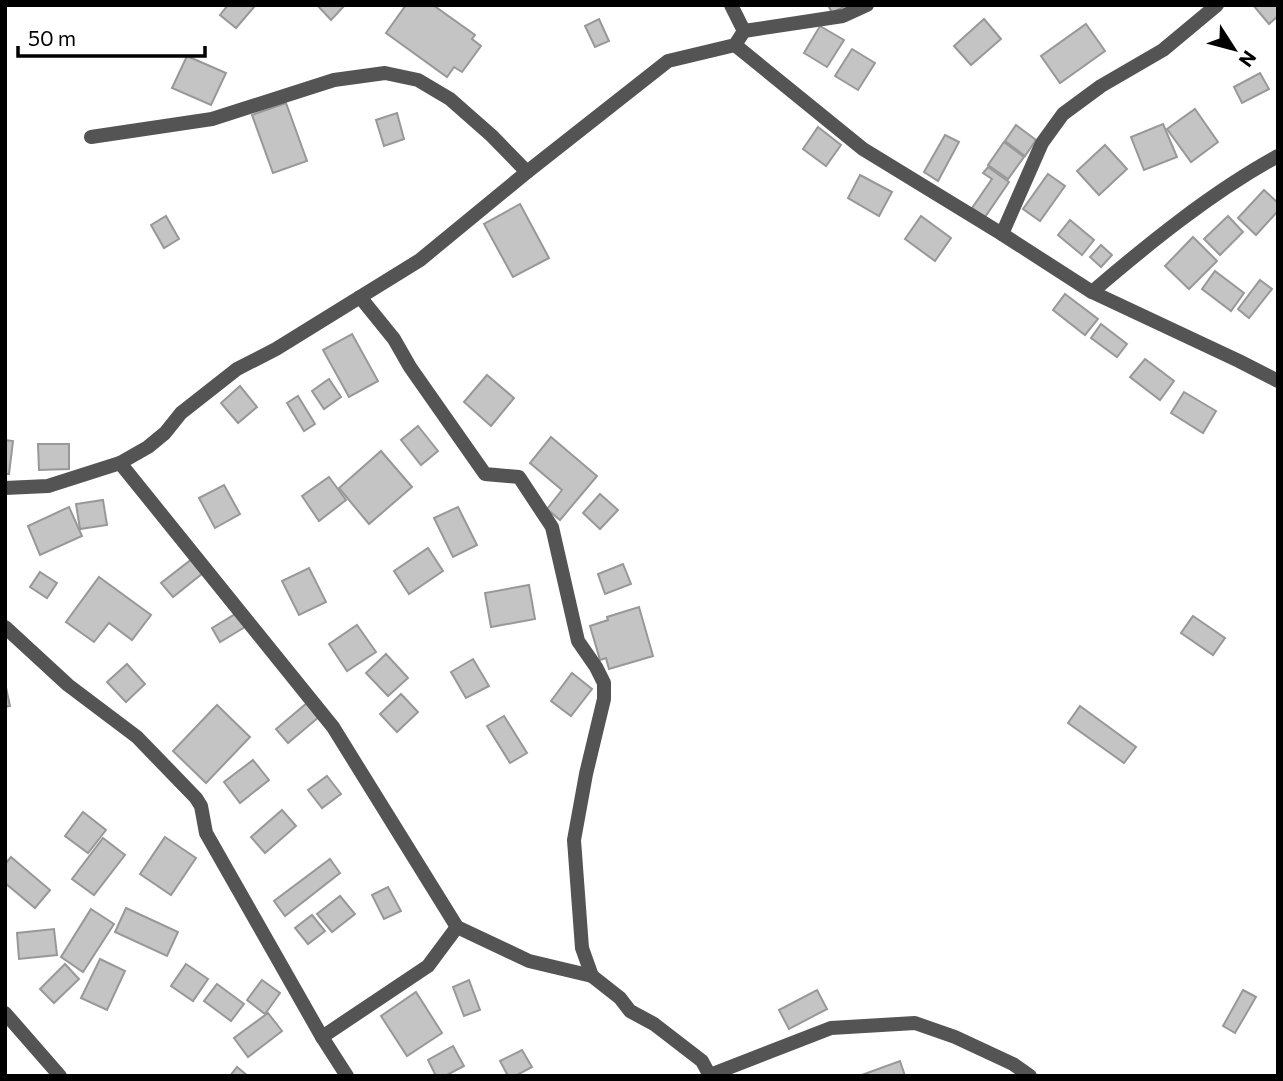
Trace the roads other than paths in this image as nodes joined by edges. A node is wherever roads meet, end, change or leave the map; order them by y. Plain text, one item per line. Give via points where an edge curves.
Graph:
1 (731, 5) edge
2 (867, 5) edge
3 (1217, 5) edge
4 (744, 31) junction
5 (736, 46) junction
6 (91, 137) dead end
7 (1278, 156) edge
8 (527, 172) junction
9 (1002, 234) junction
10 (1092, 292) junction
11 (360, 297) junction
12 (1278, 381) edge
13 (120, 463) junction
14 (5, 488) edge
15 (5, 627) edge
16 (457, 927) junction
17 (592, 976) junction
18 (5, 1013) edge
19 (322, 1037) junction
20 (710, 1075) edge
21 (60, 1076) edge
22 (348, 1076) edge
23 (1030, 1076) edge

1 - 4 street
2 - 4 street via 843,16
3 - 9 street via 1163,50 1063,114 1042,142
4 - 5 street
5 - 8 street via 668,61
5 - 9 street via 863,149
6 - 8 street via 212,120 334,80 385,73 418,80 450,99
7 - 10 street via 1198,207
8 - 11 street via 420,260
9 - 10 street
10 - 12 street
11 - 13 street via 237,369 181,413 148,447
11 - 17 street via 394,339 485,474 519,477 552,527 578,641 604,683 574,840 582,948
13 - 14 street via 48,486
13 - 16 street via 333,727
15 - 19 street via 68,685 137,737 196,798 206,833
16 - 17 street via 528,961
16 - 19 street via 428,966
17 - 20 street via 630,1011 695,1055
18 - 21 street
19 - 22 street
20 - 23 street via 831,1028 915,1023 955,1037

